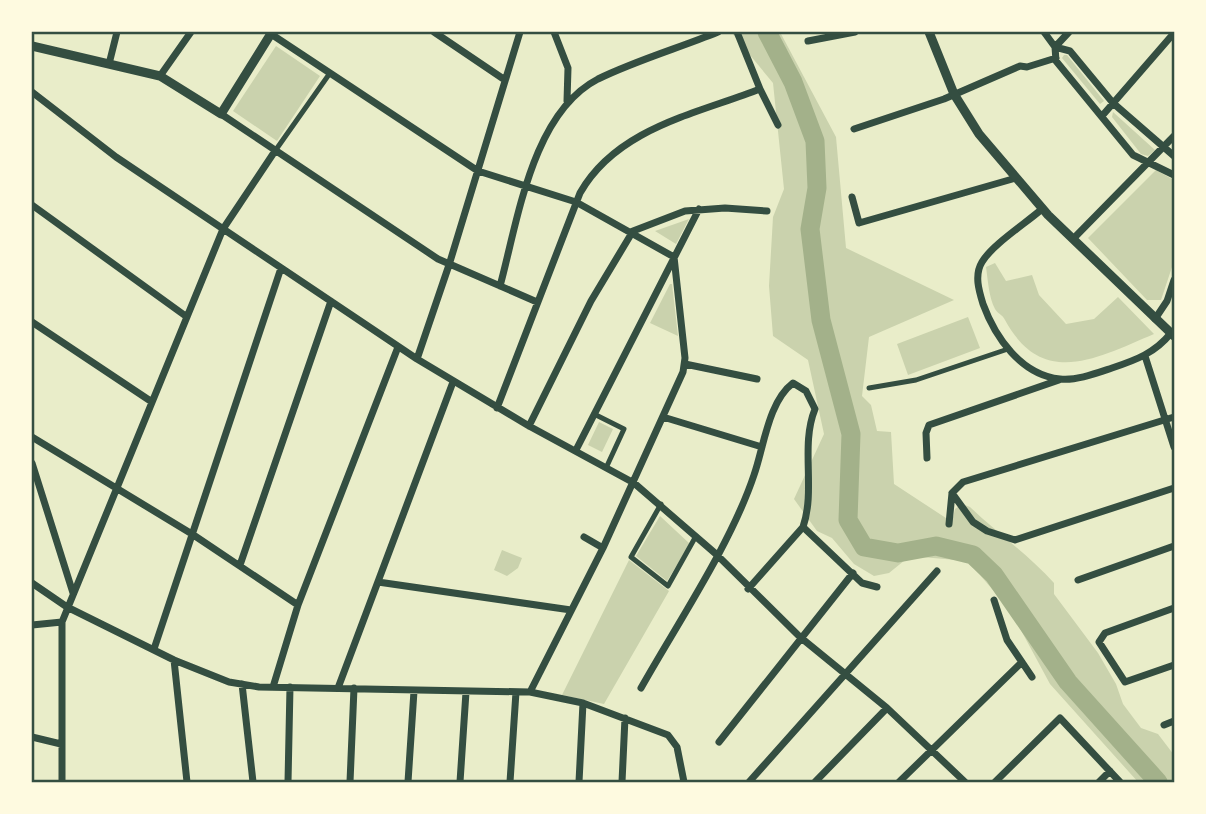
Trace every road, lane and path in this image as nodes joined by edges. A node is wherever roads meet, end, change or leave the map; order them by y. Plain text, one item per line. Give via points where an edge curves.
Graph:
1 (117, 32) edge
2 (191, 32) edge
3 (434, 32) edge
4 (520, 32) edge
5 (554, 32) edge
6 (718, 32) edge
7 (737, 32) edge
8 (855, 32) edge
9 (929, 32) edge
10 (1044, 32) edge
11 (1069, 32) edge
12 (271, 33) edge
13 (1174, 33) edge
14 (706, 34) edge
15 (808, 41) dead end
16 (32, 46) edge
17 (1055, 47) junction
18 (1056, 58) junction
19 (109, 64) junction
20 (330, 73) junction
21 (160, 76) junction
22 (505, 80) junction
23 (760, 89) junction
24 (32, 92) edge
25 (954, 94) junction
26 (567, 101) junction
27 (1113, 103) junction
28 (221, 114) junction
29 (1102, 116) junction
30 (778, 125) dead end
31 (854, 129) dead end
32 (1174, 136) edge
33 (1164, 148) junction
34 (275, 151) junction
35 (1174, 156) edge
36 (1151, 164) junction
37 (478, 171) junction
38 (1174, 175) edge
39 (1016, 178) junction
40 (528, 184) junction
41 (852, 197) dead end
42 (576, 202) junction
43 (32, 205) edge
44 (699, 209) junction
45 (1042, 209) junction
46 (767, 211) dead end
47 (223, 229) junction
48 (632, 231) junction
49 (1073, 239) junction
50 (674, 257) junction
51 (449, 265) junction
52 (281, 268) junction
53 (1174, 280) edge
54 (500, 286) junction
55 (331, 301) junction
56 (537, 302) junction
57 (187, 317) junction
58 (1155, 319) junction
59 (32, 322) edge
60 (1173, 335) edge
61 (398, 346) junction
62 (1008, 349) junction
63 (1145, 356) junction
64 (416, 359) junction
65 (685, 364) junction
66 (757, 379) dead end
67 (1061, 380) junction
68 (453, 382) junction
69 (869, 388) dead end
70 (152, 402) junction
71 (497, 408) junction
72 (594, 414) junction
73 (663, 417) junction
74 (1174, 417) edge
75 (1166, 420) junction
76 (529, 426) junction
77 (32, 437) edge
78 (762, 447) junction
79 (1174, 447) edge
80 (576, 450) junction
81 (927, 458) dead end
82 (32, 463) edge
83 (606, 467) junction
84 (634, 483) junction
85 (1174, 488) edge
86 (116, 489) junction
87 (952, 493) junction
88 (661, 504) junction
89 (949, 524) dead end
90 (803, 527) junction
91 (192, 534) junction
92 (696, 536) junction
93 (584, 537) dead end
94 (1174, 546) edge
95 (603, 548) junction
96 (716, 554) junction
97 (240, 565) junction
98 (937, 571) dead end
99 (853, 573) junction
100 (1078, 580) dead end
101 (378, 582) junction
102 (32, 583) edge
103 (877, 587) dead end
104 (748, 589) junction
105 (73, 594) junction
106 (994, 600) dead end
107 (298, 605) junction
108 (67, 607) junction
109 (1174, 608) edge
110 (571, 610) junction
111 (62, 622) junction
112 (32, 625) edge
113 (800, 637) junction
114 (153, 649) junction
115 (174, 660) junction
116 (1021, 663) junction
117 (1174, 665) edge
118 (848, 674) junction
119 (1032, 677) dead end
120 (242, 684) junction
121 (273, 687) junction
122 (290, 687) junction
123 (338, 688) junction
124 (354, 688) junction
125 (641, 688) dead end
126 (414, 691) junction
127 (466, 692) junction
128 (516, 692) junction
129 (530, 692) junction
130 (583, 703) junction
131 (887, 708) junction
132 (625, 718) junction
133 (1174, 722) edge
134 (1164, 725) dead end
135 (32, 737) edge
136 (719, 742) dead end
137 (61, 744) junction
138 (931, 749) junction
139 (1110, 771) junction
140 (62, 782) edge
141 (187, 782) edge
142 (253, 782) edge
143 (288, 782) edge
144 (349, 782) edge
145 (408, 782) edge
146 (460, 782) edge
147 (510, 782) edge
148 (579, 782) edge
149 (622, 782) edge
150 (684, 782) edge
151 (749, 782) edge
152 (815, 782) edge
153 (899, 782) edge
154 (965, 782) edge
155 (995, 782) edge
156 (1099, 782) edge
157 (1120, 782) edge

1 - 19 street
2 - 21 street
3 - 22 street
4 - 22 street
5 - 26 street via 568,68
6 - 14 street
7 - 23 street
8 - 15 street
9 - 25 street
10 - 17 street
11 - 17 street
12 - 20 street
12 - 28 street
13 - 27 street
14 - 26 street via 597,79
16 - 19 street
17 - 18 street
17 - 27 street via 1070,51
18 - 25 street via 994,75
18 - 29 street
19 - 21 street
20 - 34 street
20 - 37 street
21 - 28 street
22 - 37 street
23 - 30 street
23 - 42 street via 673,120 622,148 595,170
24 - 47 street
25 - 31 street
25 - 39 street via 973,126
26 - 40 street via 541,145
27 - 29 street
27 - 33 street
28 - 34 street
29 - 36 street via 1133,155
32 - 33 street
33 - 35 street
33 - 36 street
34 - 47 street
34 - 51 street
36 - 38 street
36 - 49 street
37 - 40 street
37 - 51 street
39 - 41 street via 859,223
39 - 45 street
40 - 42 street
40 - 54 street
42 - 48 street
42 - 56 street
43 - 57 street
44 - 46 street
44 - 48 street via 665,216
44 - 50 street
45 - 49 street
45 - 62 street via 987,255 979,269 984,305
47 - 52 street
47 - 57 street
48 - 50 street
48 - 76 street via 591,301
49 - 58 street
50 - 65 street
50 - 72 street
51 - 54 street
51 - 64 street
52 - 55 street
52 - 91 street
53 - 58 street
54 - 56 street
55 - 61 street
55 - 97 street
56 - 71 street
57 - 70 street
58 - 60 street
59 - 70 street
60 - 63 street
61 - 64 street
61 - 107 street
62 - 67 street via 1037,372
62 - 69 street via 916,380
63 - 67 street
63 - 75 street
64 - 68 street
65 - 66 street
65 - 73 street
67 - 81 street via 929,425
68 - 71 street
68 - 101 street
70 - 86 street
71 - 76 street
72 - 80 street
72 - 83 street via 624,429
73 - 78 street
73 - 84 street
74 - 75 street
75 - 79 street
75 - 87 street via 963,482
76 - 80 street
77 - 86 street
78 - 90 street via 785,390 793,383 801,386 815,410 809,424 809,512
78 - 96 street via 753,478
80 - 83 street
82 - 105 street
83 - 84 street
84 - 88 street
84 - 95 street
85 - 87 street via 1015,540 973,522
86 - 91 street
86 - 105 street
87 - 89 street
88 - 92 street
88 - 92 street via 631,557 668,586
90 - 99 street
90 - 104 street
91 - 97 street
91 - 114 street
92 - 96 street
93 - 95 street
94 - 100 street
95 - 110 street
96 - 104 street
96 - 125 street
97 - 107 street
98 - 118 street
99 - 103 street via 862,583
99 - 113 street
101 - 110 street
101 - 123 street
102 - 108 street
104 - 113 street
105 - 108 street
106 - 116 street via 1007,640
107 - 121 street
108 - 111 street
108 - 114 street
109 - 117 street via 1100,637 1099,642 1125,682
110 - 129 street
111 - 112 street
111 - 137 street
113 - 118 street
113 - 136 street
114 - 115 street
115 - 120 street
115 - 141 street
116 - 119 street
116 - 138 street
118 - 131 street
118 - 151 street
120 - 121 street
120 - 142 street
121 - 122 street
122 - 123 street
122 - 143 street
123 - 124 street
124 - 126 street
124 - 144 street
126 - 127 street
126 - 145 street
127 - 128 street
127 - 146 street
128 - 129 street
128 - 147 street
129 - 130 street
130 - 132 street
130 - 148 street
131 - 138 street
131 - 152 street
132 - 149 street
132 - 150 street via 668,735 677,747
133 - 134 street
135 - 137 street
137 - 140 street
138 - 153 street
138 - 154 street
139 - 155 street via 1060,718
139 - 156 street
139 - 157 street

